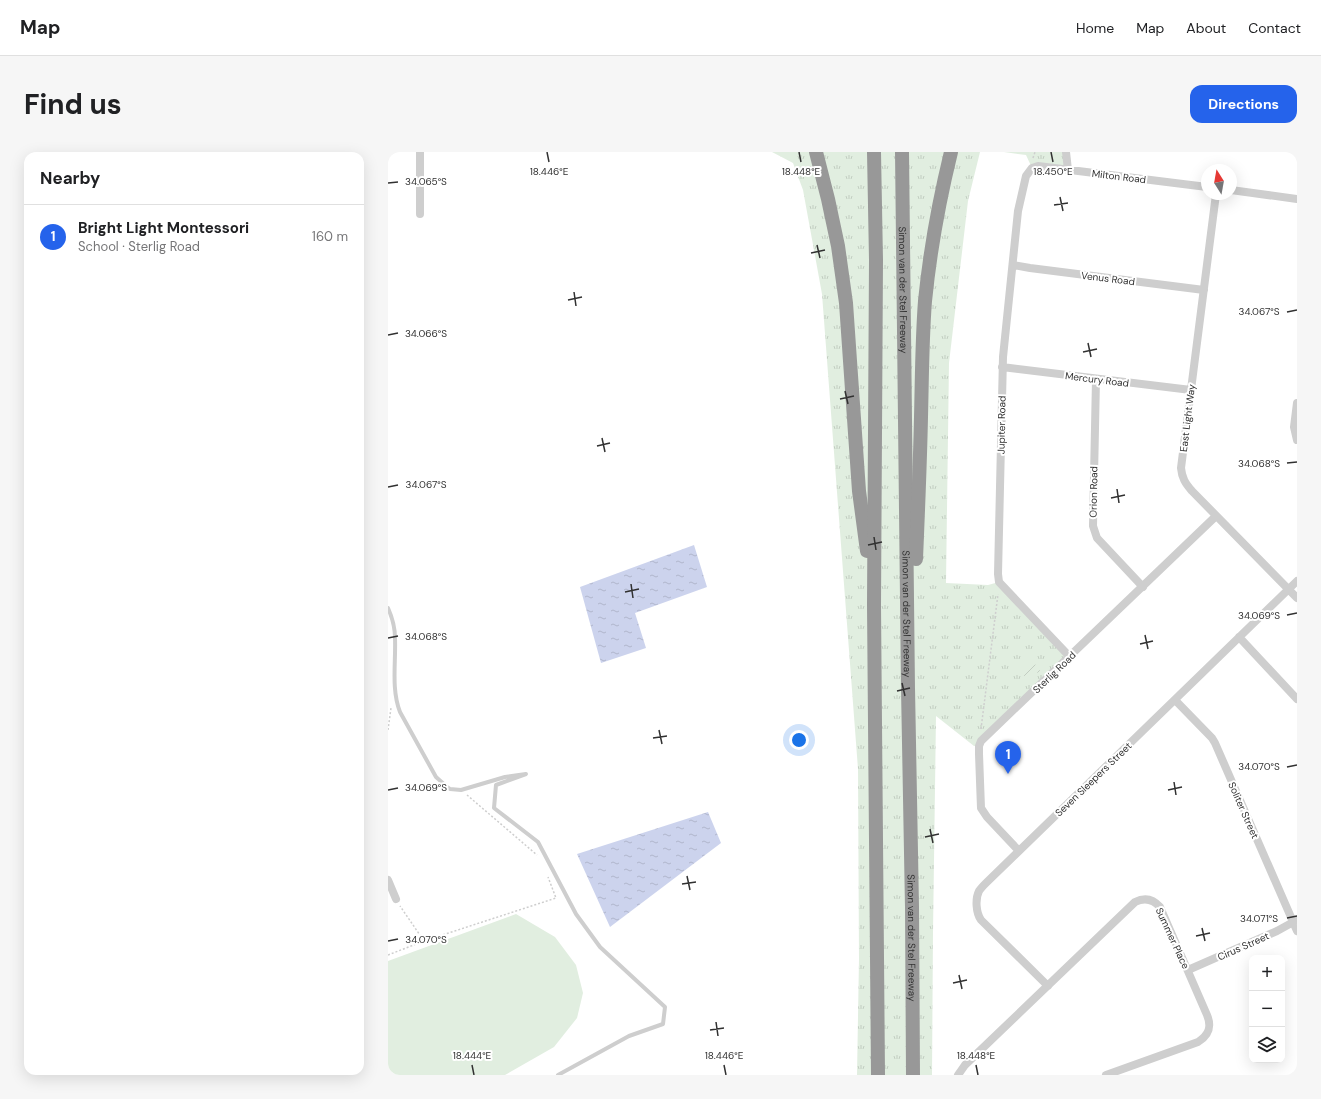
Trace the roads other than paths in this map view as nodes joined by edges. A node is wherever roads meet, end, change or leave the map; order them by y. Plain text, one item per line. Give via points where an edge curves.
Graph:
1 (420, 152) edge
2 (816, 152) edge
3 (874, 152) edge
4 (902, 152) edge
5 (950, 152) edge
6 (1066, 152) edge
7 (1032, 168) joint
8 (1068, 170) junction
9 (1201, 186) edge
10 (1237, 191) edge
11 (1297, 199) edge
12 (1215, 200) edge
13 (420, 214) dead end
14 (1013, 265) junction
15 (1204, 290) junction
16 (1002, 367) junction
17 (1096, 379) junction
18 (1191, 390) junction
19 (1297, 403) edge
20 (1297, 440) edge
21 (1216, 516) junction
22 (1297, 581) edge
23 (1143, 587) junction
24 (1289, 589) junction
25 (1297, 598) edge
26 (874, 605) junction
27 (388, 608) edge
28 (908, 620) junction
29 (1239, 637) junction
30 (1070, 657) junction
31 (1175, 700) junction
32 (1297, 700) edge
33 (1019, 851) junction
34 (388, 880) edge
35 (396, 899) road end
36 (1295, 921) edge
37 (1297, 931) edge
38 (1188, 970) junction
39 (1048, 986) junction
40 (558, 1075) edge
41 (878, 1075) edge
42 (913, 1075) edge
43 (958, 1075) edge
44 (1109, 1075) edge

1 - 13 street
2 - 26 highway via 838,246 846,303 859,492
3 - 26 highway
4 - 28 highway, Simon van der Stel Freeway
5 - 28 highway via 934,234 925,301 920,484 915,576
6 - 8 street
7 - 8 street, Milton Road via 1038,166
7 - 14 street, Jupiter Road via 1026,176 1022,190
8 - 9 street, Milton Road
10 - 11 street
12 - 15 street, East Light Way
14 - 15 street, Venus Road
14 - 16 street, Jupiter Road
15 - 18 street, East Light Way
16 - 17 street, Mercury Road
16 - 30 street, Jupiter Road via 999,582
17 - 18 street, Mercury Road
17 - 23 street, Orion Road via 1092,526 1097,538
18 - 21 street, East Light Way via 1182,476 1187,486
19 - 20 street via 1294,434
21 - 23 street, Sterlig Road
21 - 24 street, East Light Way
22 - 24 street, Seven Sleepers Street
23 - 30 street, Sterlig Road
24 - 25 street, East Light Way
24 - 29 street, Seven Sleepers Street
26 - 41 highway
27 - 40 lane via 394,627 397,704 436,777 450,789 461,790 505,777 526,774 496,785 494,808 538,842 576,914 600,947 664,1007 663,1024 629,1036
28 - 42 highway, Simon van der Stel Freeway
29 - 31 street, Seven Sleepers Street
29 - 32 street
30 - 33 street, Sterlig Road via 979,746 981,808
31 - 33 street, Seven Sleepers Street
31 - 36 street, Soliter Street via 1215,743
33 - 39 street, Seven Sleepers Street via 979,891 978,916
34 - 35 street
36 - 37 street, Soliter Street
36 - 38 street, Cirus Street
38 - 39 street, Summer Place via 1160,908 1153,900 1141,899
38 - 44 street, Summer Place via 1210,1021 1207,1034 1198,1042
39 - 43 street, Summer Place via 965,1065

